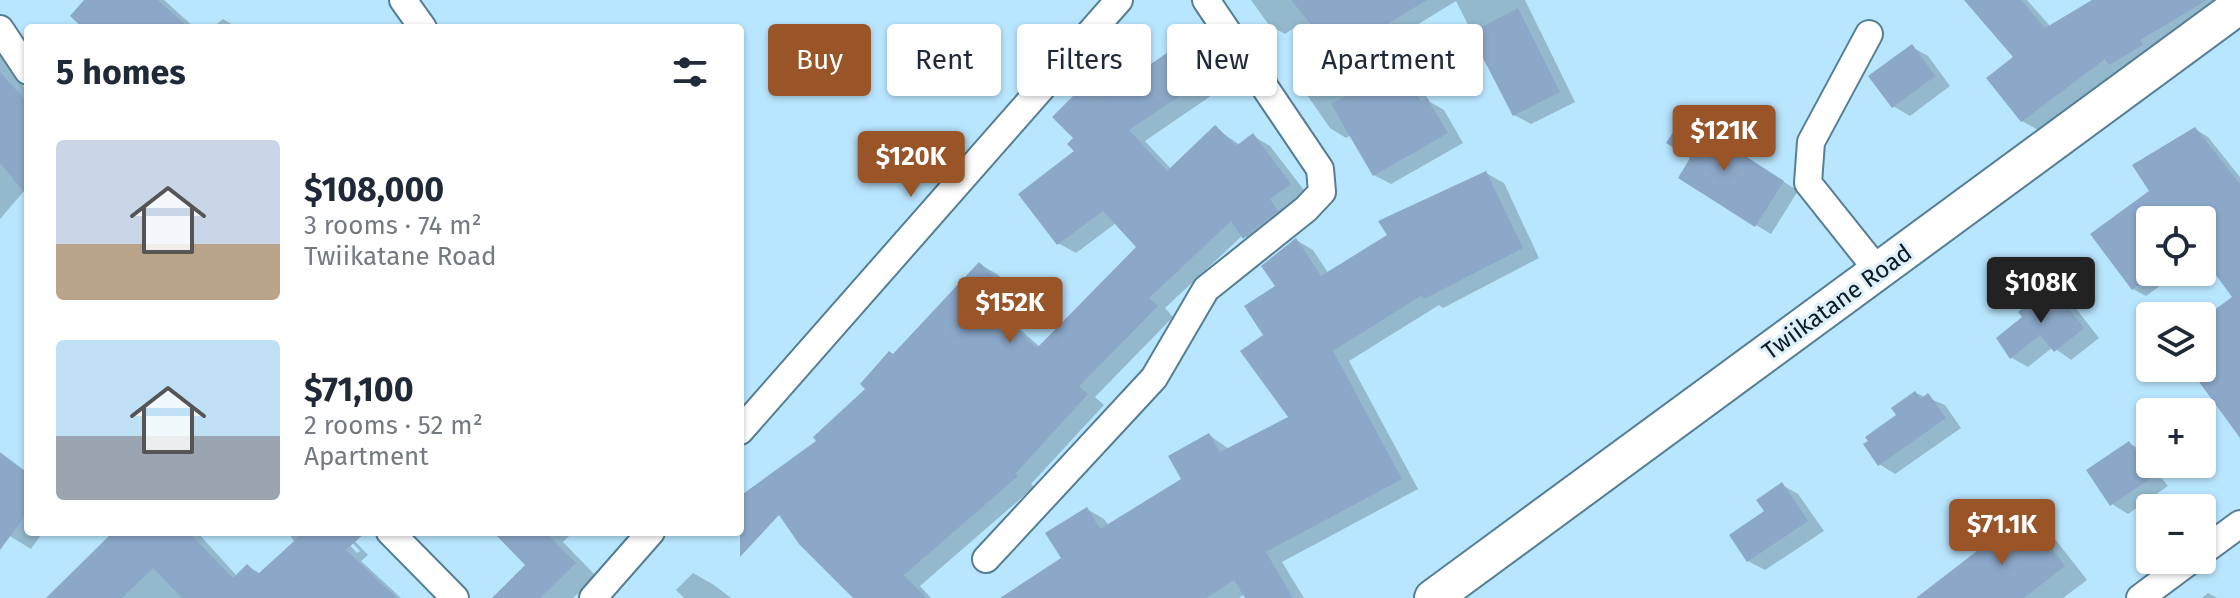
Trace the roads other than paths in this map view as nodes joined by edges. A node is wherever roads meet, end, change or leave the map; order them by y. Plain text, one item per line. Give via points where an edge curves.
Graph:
1 (403, 0) edge
2 (1119, 0) edge
3 (1206, 0) edge
4 (2240, 5) edge
5 (420, 24) edge
6 (0, 29) edge
7 (1869, 34) dead end
8 (24, 65) edge
9 (1879, 272) junction
10 (744, 426) edge
11 (2240, 524) edge
12 (394, 536) edge
13 (647, 536) edge
14 (2216, 542) edge
15 (986, 559) dead end
16 (2172, 574) edge
17 (455, 598) edge
18 (593, 598) edge
19 (1433, 598) edge
20 (2140, 598) edge

1 - 5 street
2 - 10 street
3 - 15 street via 1320,169 1322,192 1206,289 1154,378
4 - 9 main road, Twiikatane Road
6 - 8 street
7 - 9 street via 1811,142 1808,183
9 - 19 main road, Twiikatane Road
11 - 14 street
12 - 17 street
13 - 18 street
16 - 20 street

